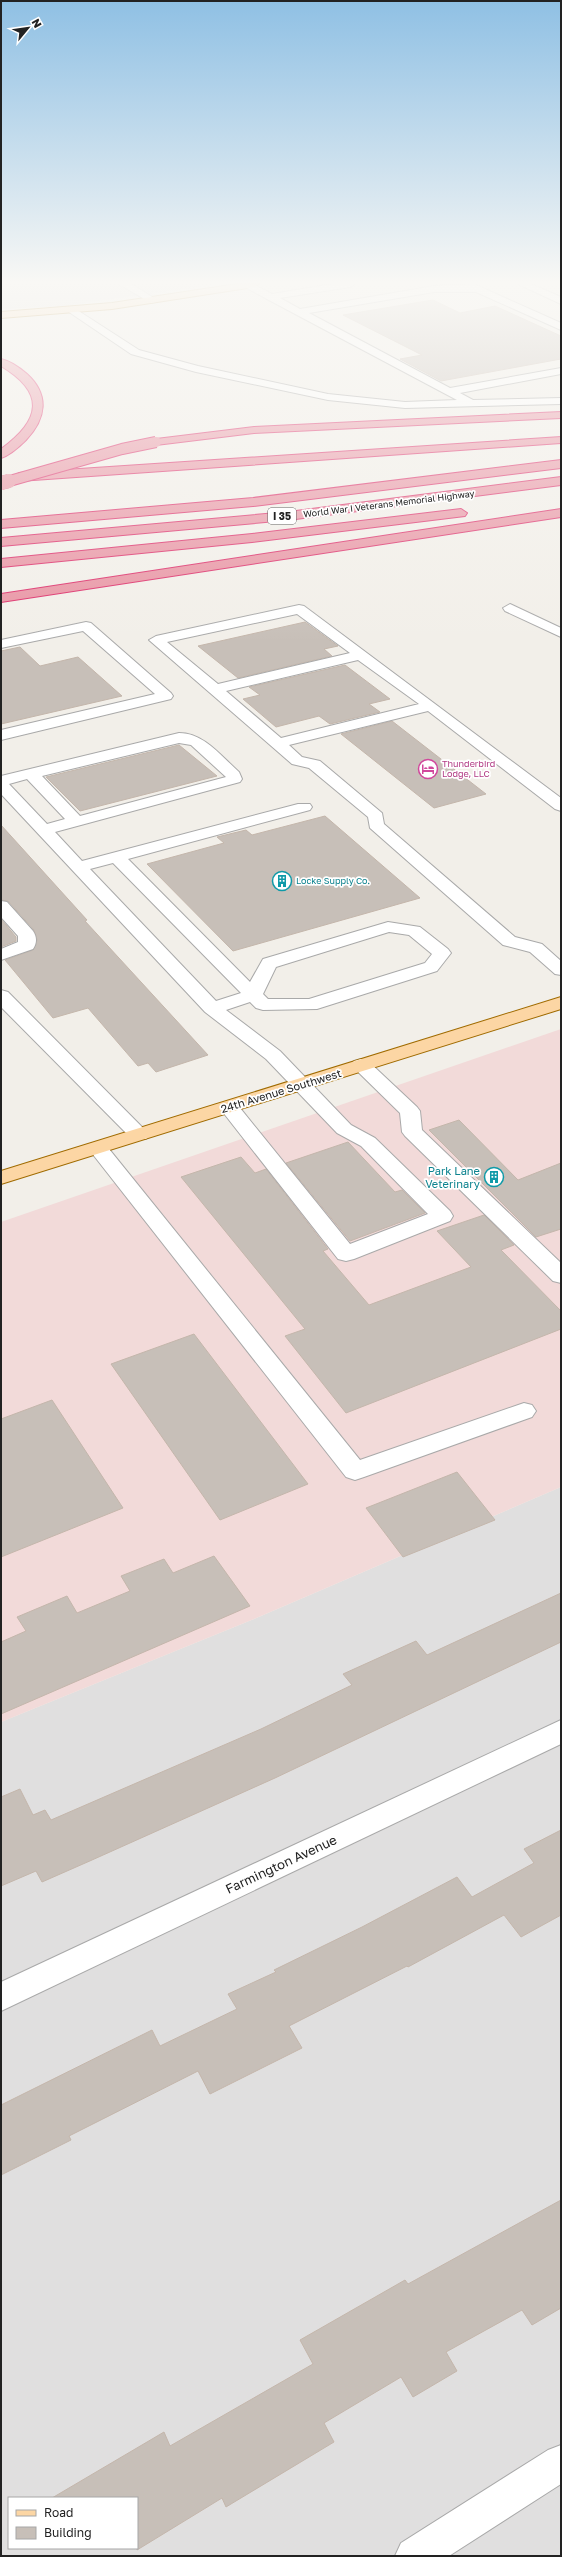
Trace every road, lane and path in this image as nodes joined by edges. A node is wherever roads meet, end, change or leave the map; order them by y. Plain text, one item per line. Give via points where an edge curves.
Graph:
1 (40, 403) edge
2 (389, 403) edge
3 (475, 403) edge
4 (491, 403) edge
5 (471, 404) junction
6 (561, 415) edge
7 (561, 440) edge
8 (1, 454) edge
9 (561, 464) edge
10 (1, 479) edge
11 (561, 481) edge
12 (1, 483) edge
13 (474, 512) dead end
14 (561, 513) edge
15 (1, 524) edge
16 (1, 542) edge
17 (1, 563) edge
18 (1, 598) edge
19 (510, 608) dead end
20 (561, 633) edge
21 (1, 644) edge
22 (361, 655) junction
23 (215, 689) junction
24 (431, 706) junction
25 (1, 735) edge
26 (278, 743) junction
27 (30, 774) junction
28 (1, 781) edge
29 (1, 785) edge
30 (561, 806) edge
31 (304, 807) dead end
32 (76, 821) junction
33 (43, 830) junction
34 (117, 856) junction
35 (78, 867) junction
36 (1, 906) edge
37 (1, 955) edge
38 (561, 970) edge
39 (253, 995) junction
40 (1, 996) edge
41 (561, 1003) edge
42 (212, 1008) junction
43 (361, 1065) junction
44 (302, 1084) junction
45 (229, 1107) junction
46 (139, 1135) junction
47 (98, 1148) junction
48 (1, 1178) edge
49 (561, 1276) edge
50 (524, 1411) dead end
51 (561, 1731) edge
52 (1, 1997) edge
53 (561, 2463) edge
54 (414, 2556) edge

1 - 8 highway via 36,423 27,434
2 - 5 street
3 - 5 street
4 - 5 street
6 - 12 highway, bridge via 254,430 156,442 122,449
7 - 10 highway
9 - 15 highway, World War I Veterans Memorial Highway / I 35 via 253,502
11 - 16 highway, World War I Veterans Memorial Highway / I 35 via 288,516
13 - 17 highway via 252,538
14 - 18 highway
19 - 20 street
21 - 25 street via 86,626 166,696
22 - 23 street
22 - 23 street via 299,609 156,640
22 - 24 street
23 - 26 street
24 - 26 street
24 - 30 street
26 - 38 street via 298,761 314,764 376,816 376,825 509,941 536,948
27 - 28 street
27 - 32 street
27 - 32 street via 188,738 233,775 234,779 228,782
29 - 33 street
31 - 34 street
32 - 33 street
33 - 35 street
34 - 35 street
34 - 39 street
35 - 42 street
36 - 37 street via 27,935 27,945
39 - 39 street via 263,1004 310,1004 431,967 442,953 414,931 388,927 269,963
39 - 42 street
40 - 46 street
41 - 43 main road, 24th Avenue Southwest
42 - 44 street via 273,1055
43 - 44 main road, 24th Avenue Southwest
43 - 49 street via 410,1111 412,1132
44 - 45 main road, 24th Avenue Southwest
44 - 45 street via 344,1129 368,1142 442,1216 346,1254
45 - 46 main road, 24th Avenue Southwest
46 - 47 main road, 24th Avenue Southwest
47 - 48 main road, 24th Avenue Southwest
47 - 50 street via 355,1471
51 - 52 street, Farmington Avenue
53 - 54 street

